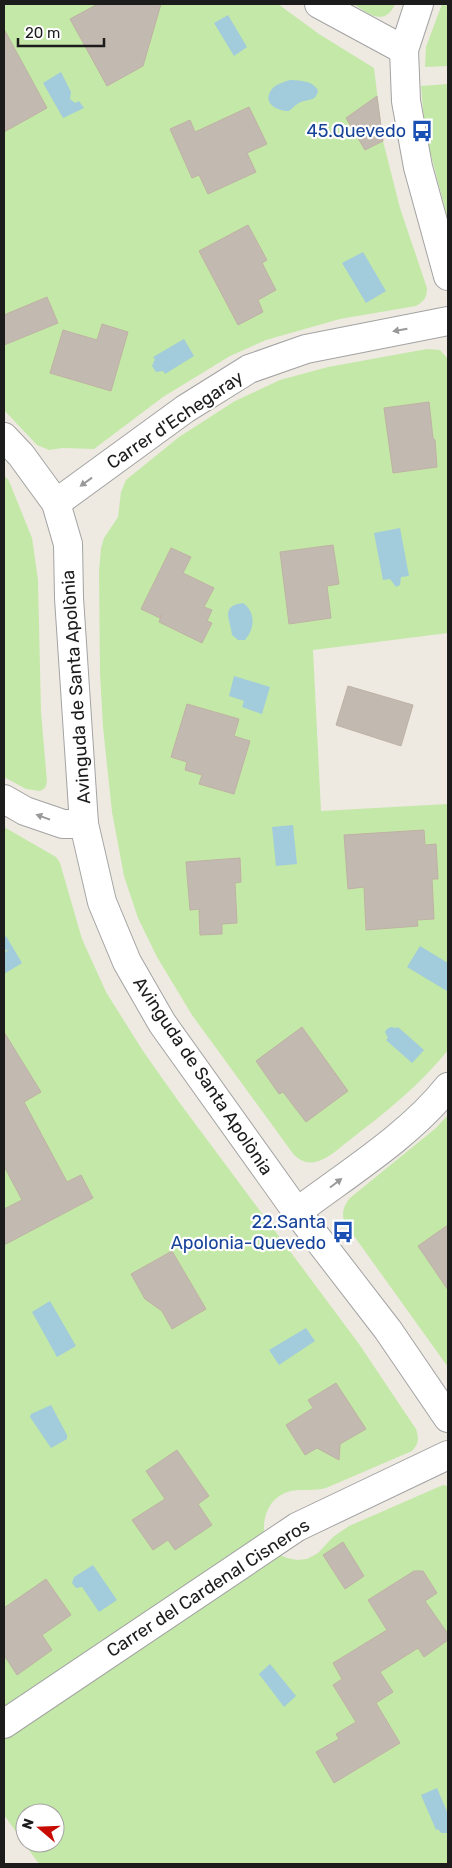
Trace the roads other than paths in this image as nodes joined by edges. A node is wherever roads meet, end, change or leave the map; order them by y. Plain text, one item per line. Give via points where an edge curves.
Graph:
1 (319, 4) edge
2 (419, 4) edge
3 (404, 50) junction
4 (448, 276) edge
5 (448, 321) edge
6 (4, 437) edge
7 (56, 503) junction
8 (4, 799) edge
9 (84, 824) junction
10 (448, 1087) edge
11 (297, 1212) junction
12 (448, 1418) edge
13 (448, 1455) edge
14 (4, 1724) edge

1 - 3 street
2 - 3 street
3 - 4 street via 406,101 418,168
5 -> 7 street, Carrer d'Echegaray via 306,349 250,369 185,409
6 - 7 street, Avinguda de Santa Apolònia
7 - 9 street, Avinguda de Santa Apolònia via 68,544
9 -> 8 street via 63,824 25,811
9 - 11 street, Avinguda de Santa Apolònia via 102,902 126,962 162,1023
11 -> 10 street via 404,1131
11 - 12 street, Avinguda de Santa Apolònia via 388,1330
13 - 14 street, Carrer del Cardenal Cisneros via 297,1527

